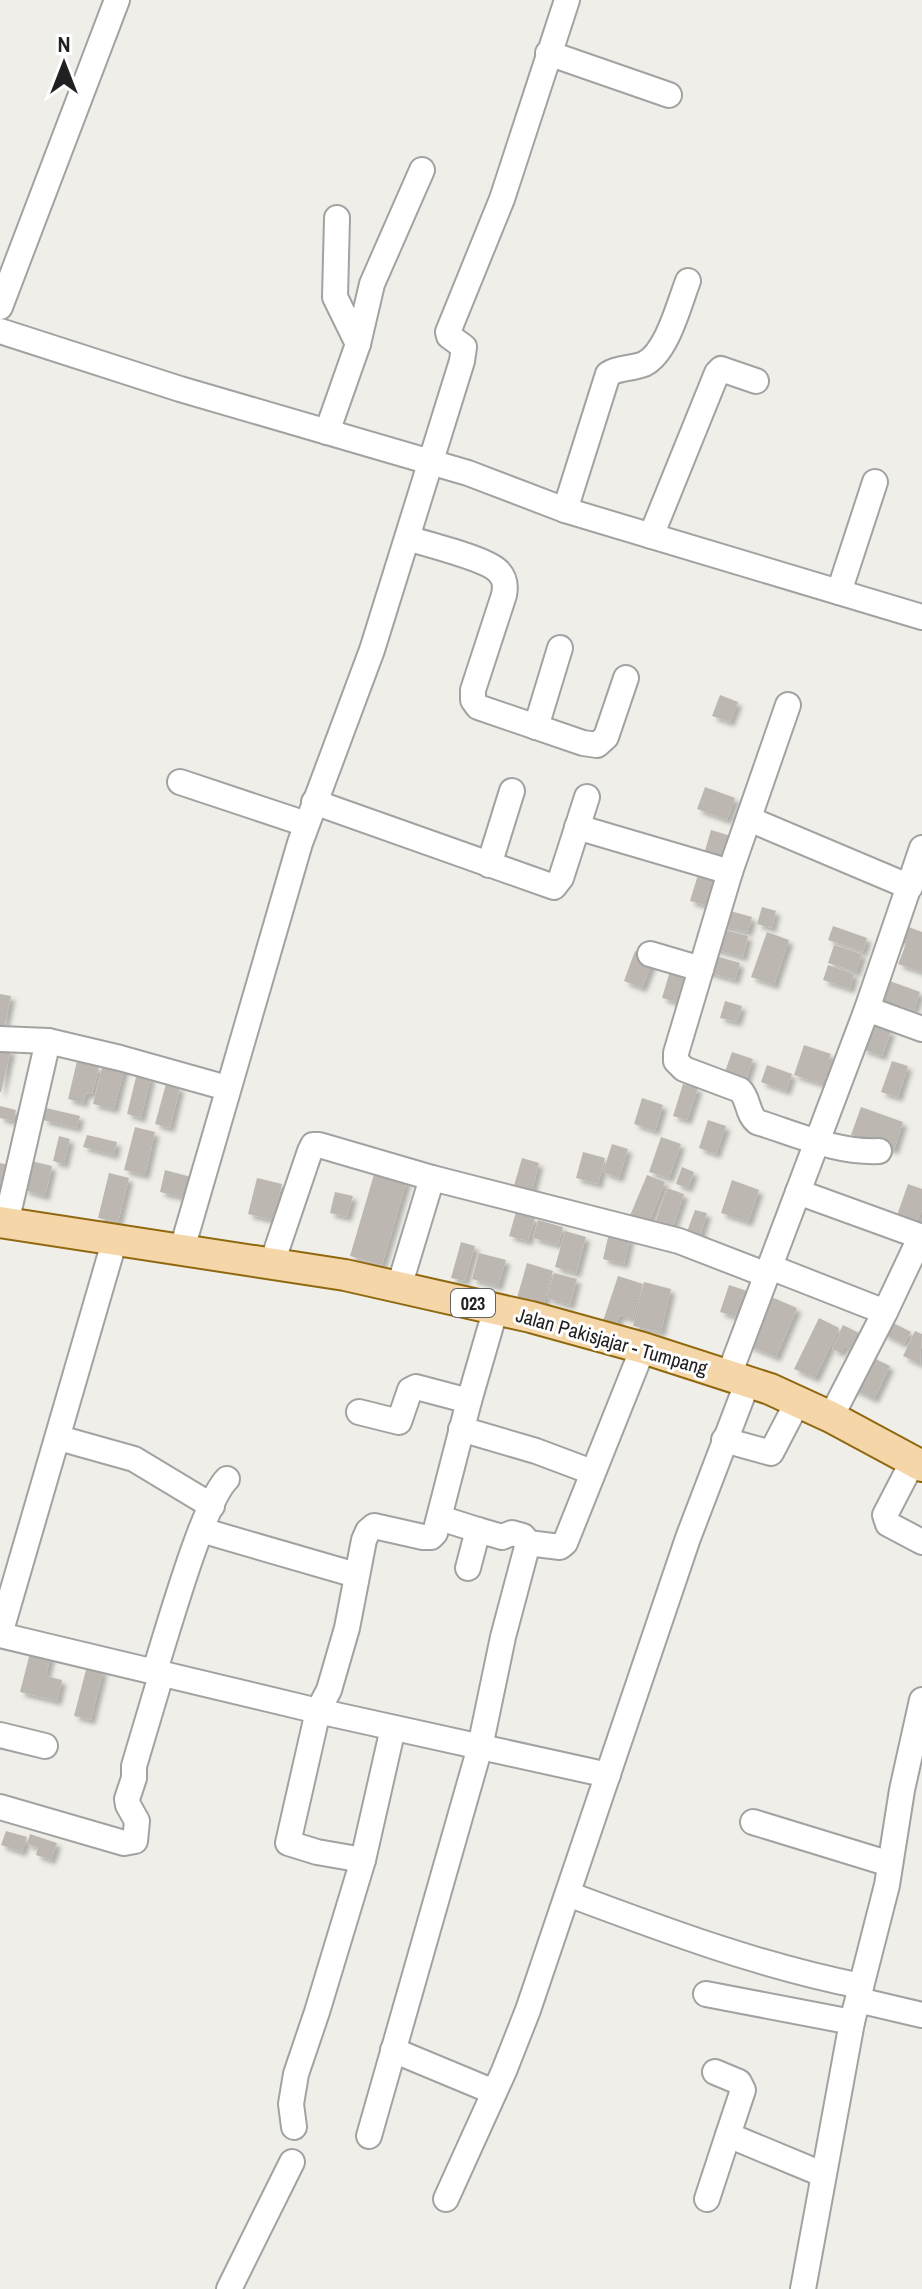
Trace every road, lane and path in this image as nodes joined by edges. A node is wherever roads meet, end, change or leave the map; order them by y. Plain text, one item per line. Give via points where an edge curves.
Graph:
1 (117, 0) edge
2 (567, 0) edge
3 (548, 53) junction
4 (669, 95) dead end
5 (422, 170) dead end
6 (337, 218) dead end
7 (688, 281) dead end
8 (0, 307) edge
9 (0, 331) edge
10 (358, 344) junction
11 (756, 381) dead end
12 (327, 432) junction
13 (430, 463) junction
14 (875, 482) dead end
15 (565, 510) junction
16 (651, 536) junction
17 (408, 538) junction
18 (839, 592) junction
19 (922, 617) edge
20 (560, 648) dead end
21 (626, 678) dead end
22 (788, 705) dead end
23 (536, 727) junction
24 (180, 782) dead end
25 (512, 791) dead end
26 (587, 797) dead end
27 (310, 813) junction
28 (749, 819) junction
29 (577, 827) junction
30 (922, 848) edge
31 (489, 865) junction
32 (730, 872) junction
33 (912, 904) edge
34 (650, 954) dead end
35 (701, 969) junction
36 (867, 1009) junction
37 (922, 1029) edge
38 (0, 1039) edge
39 (48, 1041) junction
40 (227, 1088) junction
41 (816, 1140) junction
42 (879, 1151) dead end
43 (432, 1178) junction
44 (798, 1192) junction
45 (3, 1223) edge
46 (922, 1236) edge
47 (115, 1239) junction
48 (182, 1249) junction
49 (272, 1263) junction
50 (768, 1271) junction
51 (399, 1287) junction
52 (496, 1308) junction
53 (885, 1312) junction
54 (643, 1348) junction
55 (738, 1378) junction
56 (469, 1401) junction
57 (798, 1401) junction
58 (359, 1412) dead end
59 (831, 1417) junction
60 (461, 1429) junction
61 (59, 1438) junction
62 (724, 1440) junction
63 (917, 1463) edge
64 (592, 1472) junction
65 (227, 1479) dead end
66 (212, 1506) junction
67 (440, 1518) junction
68 (201, 1530) junction
69 (478, 1530) junction
70 (922, 1542) edge
71 (528, 1543) junction
72 (468, 1568) dead end
73 (356, 1575) junction
74 (0, 1634) edge
75 (158, 1671) junction
76 (922, 1700) edge
77 (318, 1711) junction
78 (393, 1728) junction
79 (0, 1735) edge
80 (45, 1746) dead end
81 (480, 1747) junction
82 (608, 1775) junction
83 (0, 1807) edge
84 (753, 1822) dead end
85 (363, 1860) junction
86 (890, 1864) junction
87 (568, 1894) junction
88 (706, 1994) dead end
89 (857, 2003) junction
90 (922, 2015) edge
91 (393, 2050) junction
92 (715, 2072) dead end
93 (494, 2092) junction
94 (294, 2127) dead end
95 (728, 2135) junction
96 (369, 2136) dead end
97 (292, 2162) dead end
98 (822, 2174) junction
99 (448, 2194) dead end
100 (707, 2199) dead end
101 (229, 2289) edge
102 (803, 2289) edge

1 - 8 street
2 - 3 street
3 - 4 street
3 - 13 street via 502,199 448,332 464,347 464,354
5 - 10 street via 372,284
6 - 10 street via 335,297
7 - 15 street via 660,351 643,364 608,374
9 - 12 street
10 - 12 street
11 - 16 street via 727,370 717,373
12 - 13 street
13 - 15 street
13 - 17 street
14 - 18 street
15 - 16 street
16 - 18 street
17 - 23 street via 501,573 504,595 473,700 483,709
17 - 27 street
18 - 19 street
20 - 23 street
21 - 23 street via 601,744
22 - 28 street
24 - 27 street
25 - 31 street
26 - 29 street
27 - 31 street
27 - 40 street
28 - 32 street
28 - 33 street
29 - 31 street via 556,886
29 - 32 street
30 - 33 street
32 - 35 street
33 - 36 street
34 - 35 street
35 - 41 street via 676,1053 679,1067 740,1090 757,1122
36 - 37 street
36 - 41 street
38 - 39 street
39 - 40 street
39 - 45 street
40 - 48 street
41 - 42 street via 850,1151
41 - 44 street
43 - 49 street via 313,1145
43 - 50 street via 679,1241
43 - 51 street
44 - 46 street
44 - 50 street
45 - 47 main road, Jalan Pakisjajar - Tumpang / 023
46 - 53 street
47 - 48 main road, Jalan Pakisjajar - Tumpang / 023
47 - 61 street
48 - 49 main road, Jalan Pakisjajar - Tumpang / 023
49 - 51 main road, Jalan Pakisjajar - Tumpang / 023
50 - 53 street
50 - 55 street
51 - 52 main road, Jalan Pakisjajar - Tumpang / 023
52 - 54 main road, Jalan Pakisjajar - Tumpang / 023
52 - 56 street
53 - 59 street
54 - 55 main road, Jalan Pakisjajar - Tumpang / 023
54 - 64 street
55 - 57 main road, Jalan Pakisjajar - Tumpang / 023
55 - 62 street
56 - 58 street via 416,1387 410,1390 399,1422
56 - 60 street
57 - 59 main road, Jalan Pakisjajar - Tumpang / 023
57 - 62 street via 771,1453
59 - 63 main road, Jalan Pakisjajar - Tumpang / 023
60 - 64 street
60 - 67 street
61 - 66 street via 134,1459
61 - 74 street
62 - 82 street
63 - 70 street via 885,1515 888,1524
64 - 71 street via 565,1543
65 - 66 street
66 - 68 street
67 - 69 street
67 - 73 street via 431,1537 370,1528
68 - 73 street
68 - 75 street
69 - 71 street via 502,1537 512,1533
69 - 72 street
71 - 81 street
73 - 77 street via 347,1628
74 - 75 street
75 - 77 street
75 - 83 street via 127,1799 137,1821 135,1841 124,1843
76 - 86 street
77 - 78 street
77 - 85 street via 288,1843
78 - 81 street
78 - 85 street
79 - 80 street
81 - 82 street
81 - 91 street
82 - 87 street
84 - 86 street
85 - 94 street via 296,2074
86 - 89 street
87 - 89 street via 758,1961
87 - 93 street
88 - 89 street
89 - 90 street
89 - 98 street
91 - 93 street
91 - 96 street
92 - 95 street via 739,2082 743,2090
93 - 99 street
95 - 98 street
95 - 100 street
97 - 101 street
98 - 102 street

